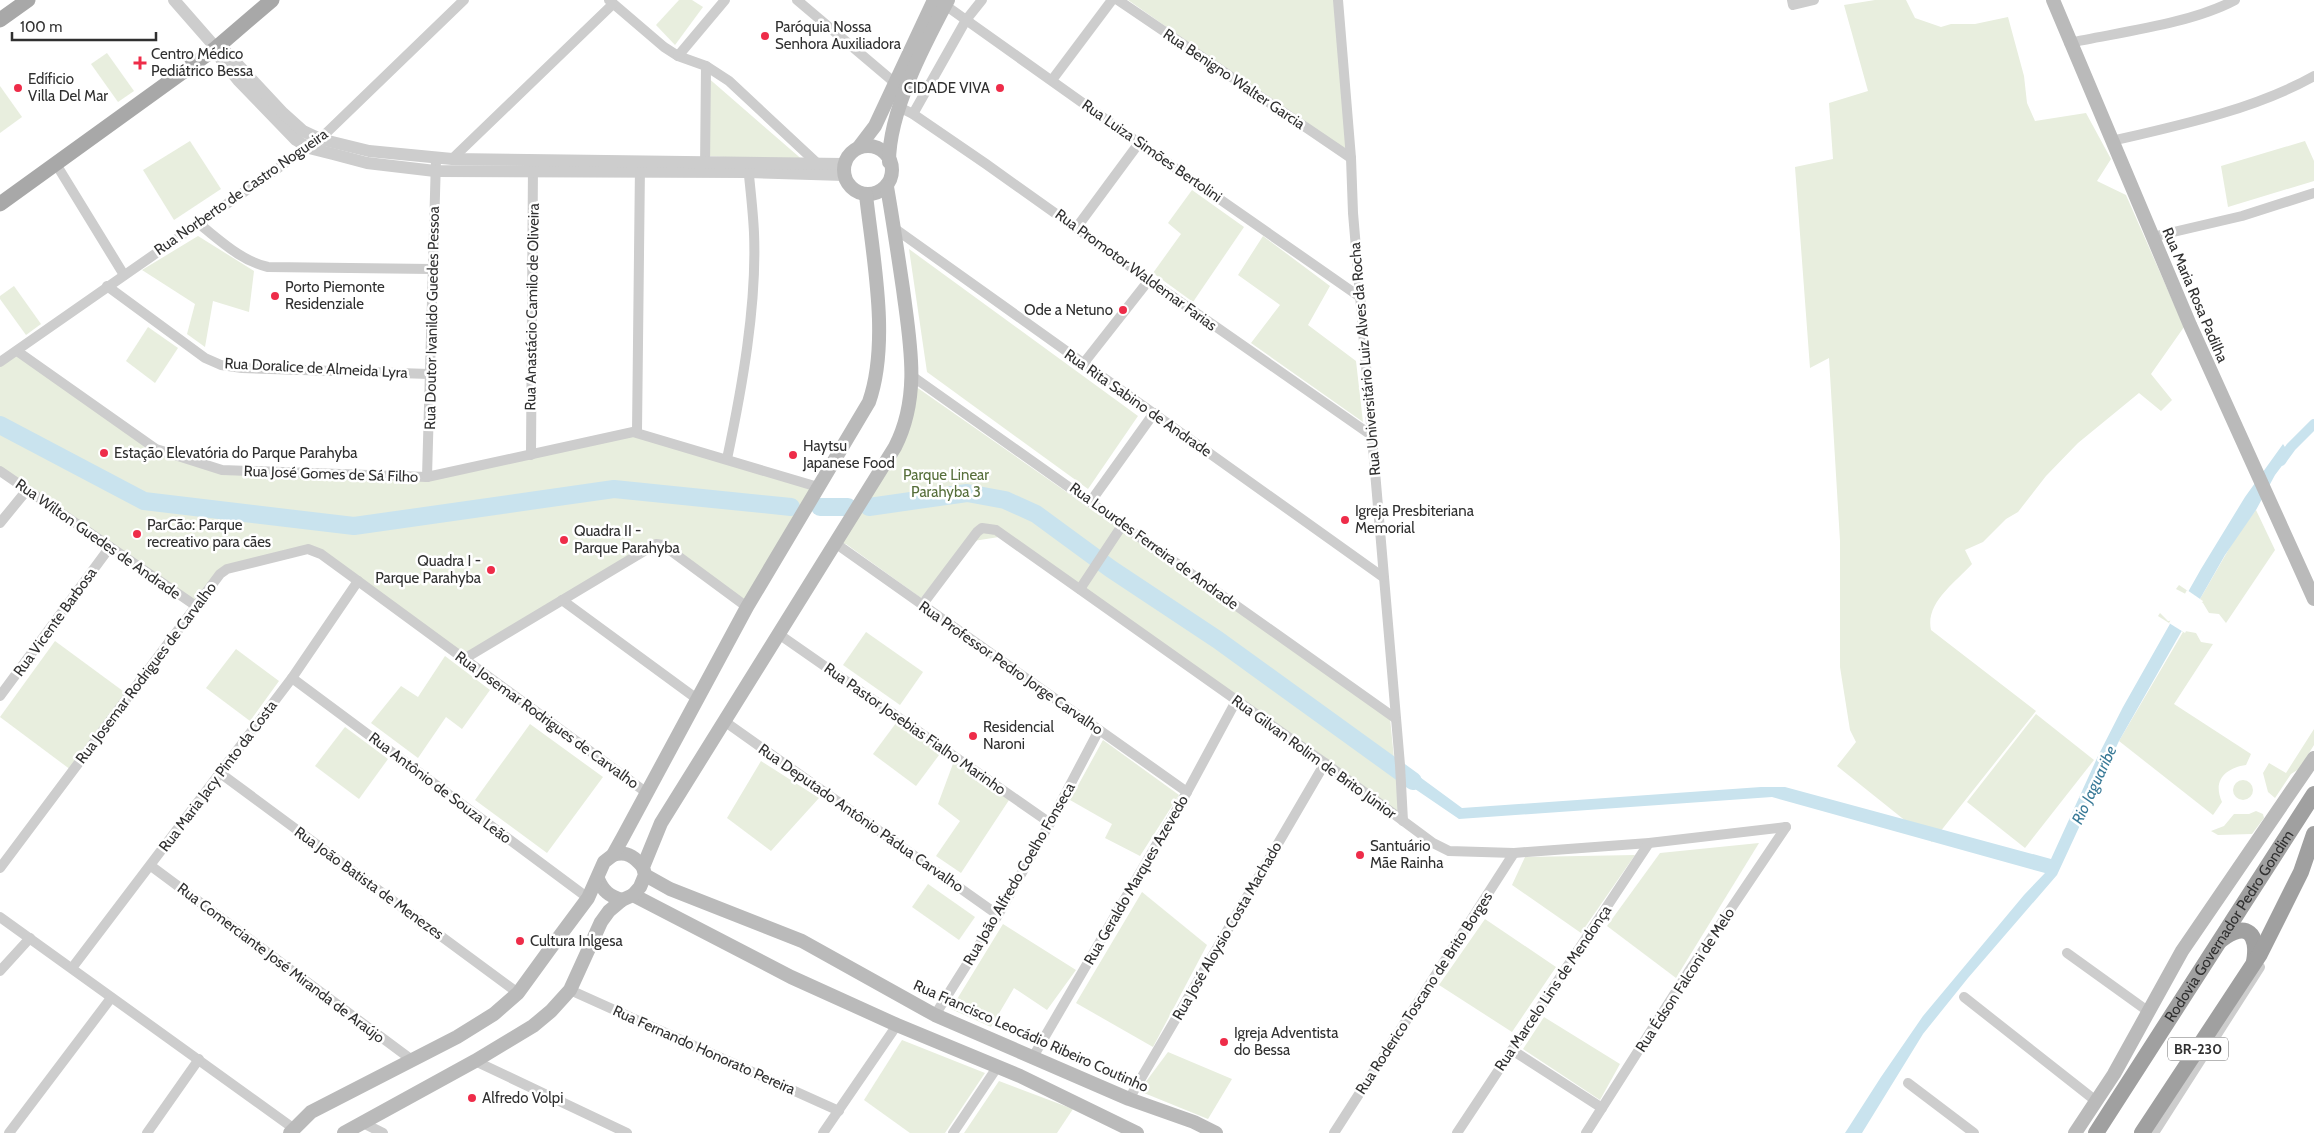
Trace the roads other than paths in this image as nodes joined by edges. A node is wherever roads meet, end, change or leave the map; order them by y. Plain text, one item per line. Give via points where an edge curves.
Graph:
1 (28, 0) edge
2 (174, 0) edge
3 (272, 0) edge
4 (464, 0) edge
5 (725, 0) edge
6 (797, 0) edge
7 (982, 0) edge
8 (1112, 0) edge
9 (1118, 0) edge
10 (1338, 0) edge
11 (1814, 0) edge
12 (2053, 0) edge
13 (2235, 0) edge
14 (611, 2) edge
15 (942, 2) edge
16 (1792, 3) edge
17 (0, 20) edge
18 (966, 20) junction
19 (2069, 43) junction
20 (216, 48) junction
21 (678, 56) junction
22 (706, 66) junction
23 (2313, 78) edge
24 (1052, 80) junction
25 (894, 83) junction
26 (899, 108) junction
27 (913, 114) junction
28 (320, 139) junction
29 (2112, 141) junction
30 (1140, 144) junction
31 (859, 147) junction
32 (308, 148) junction
33 (1351, 158) junction
34 (452, 159) junction
35 (889, 162) junction
36 (56, 164) junction
37 (435, 165) junction
38 (533, 165) junction
39 (819, 165) junction
40 (640, 167) junction
41 (704, 167) junction
42 (748, 168) junction
43 (844, 170) junction
44 (887, 187) junction
45 (2314, 193) edge
46 (866, 195) junction
47 (0, 204) edge
48 (198, 223) junction
49 (894, 228) junction
50 (1077, 228) junction
51 (2152, 237) junction
52 (432, 269) junction
53 (124, 275) junction
54 (1148, 280) junction
55 (107, 286) junction
56 (1360, 297) junction
57 (17, 351) junction
58 (0, 362) edge
59 (1083, 364) junction
60 (430, 374) junction
61 (912, 376) junction
62 (1154, 414) junction
63 (637, 432) junction
64 (1371, 435) junction
65 (531, 455) junction
66 (727, 459) junction
67 (0, 471) edge
68 (427, 477) junction
69 (818, 487) junction
70 (27, 490) junction
71 (1092, 501) junction
72 (0, 524) edge
73 (1123, 524) junction
74 (834, 543) junction
75 (110, 547) junction
76 (1383, 577) junction
77 (358, 581) junction
78 (1080, 589) junction
79 (2314, 599) edge
80 (562, 600) junction
81 (196, 606) junction
82 (922, 606) junction
83 (747, 608) junction
84 (780, 635) junction
85 (464, 659) junction
86 (292, 678) junction
87 (0, 696) edge
88 (697, 699) junction
89 (1236, 701) junction
90 (1395, 718) junction
91 (724, 721) junction
92 (1099, 730) junction
93 (2314, 758) edge
94 (1325, 763) junction
95 (220, 772) junction
96 (1187, 792) junction
97 (647, 793) junction
98 (2314, 794) edge
99 (1403, 821) junction
100 (1050, 823) junction
101 (1786, 827) joint
102 (2314, 834) edge
103 (1649, 843) junction
104 (1514, 852) junction
105 (2314, 854) edge
106 (612, 855) junction
107 (150, 866) junction
108 (0, 868) edge
109 (644, 871) junction
110 (2301, 872) junction
111 (598, 879) junction
112 (2287, 896) junction
113 (588, 898) junction
114 (628, 898) junction
115 (998, 914) junction
116 (0, 917) edge
117 (30, 938) junction
118 (2220, 941) junction
119 (2067, 953) dead end
120 (2254, 964) junction
121 (72, 968) junction
122 (0, 971) edge
123 (570, 990) junction
124 (518, 992) junction
125 (1964, 997) dead end
126 (111, 998) junction
127 (2149, 1012) junction
128 (936, 1014) junction
129 (896, 1025) junction
130 (1512, 1050) junction
131 (1033, 1057) junction
132 (199, 1059) junction
133 (412, 1060) junction
134 (475, 1061) junction
135 (998, 1066) junction
136 (1908, 1084) dead end
137 (1129, 1099) junction
138 (2096, 1101) junction
139 (1602, 1108) junction
140 (839, 1111) junction
141 (361, 1122) junction
142 (291, 1130) edge
143 (1209, 1132) edge
144 (8, 1133) edge
145 (147, 1133) edge
146 (344, 1133) edge
147 (383, 1133) edge
148 (626, 1133) edge
149 (823, 1133) edge
150 (953, 1133) edge
151 (1137, 1133) edge
152 (1334, 1133) edge
153 (1458, 1133) edge
154 (1586, 1133) edge
155 (1974, 1133) edge
156 (2075, 1133) edge
157 (2096, 1133) edge
158 (2142, 1133) edge
159 (2154, 1133) edge

1 - 17 main road
2 - 20 street
3 - 20 main road
4 - 28 street, Rua Norberto de Castro Nogueira
5 - 21 street
6 - 25 street
7 - 18 street
8 - 24 street
9 - 33 street, Rua Benigno Walter Garcia
10 - 33 street, Rua Universitário Luiz Alves da Rocha
11 - 16 street
12 - 19 main road, Rua Maria Rosa Padilha
13 - 19 street via 2178,20
14 - 21 street
14 - 34 street
15 - 18 street, Rua Luiza Simões Bertolini
15 - 25 main road
15 - 26 main road
18 - 24 street, Rua Luiza Simões Bertolini
18 - 27 street
19 - 29 main road, Rua Maria Rosa Padilha
20 - 28 street via 227,53 291,122
20 - 32 street via 238,80 289,134
20 - 36 main road
21 - 22 street
22 - 39 street via 729,81
22 - 41 street
23 - 29 street via 2208,117
24 - 30 street, Rua Luiza Simões Bertolini
25 - 31 main road via 875,126
26 - 27 street, Rua Promotor Waldemar Farias
26 - 35 main road via 890,139
27 - 50 street, Rua Promotor Waldemar Farias
28 - 32 street, Rua Norberto de Castro Nogueira
28 - 37 street
29 - 51 main road, Rua Maria Rosa Padilha
30 - 50 street
30 - 56 street, Rua Luiza Simões Bertolini
31 - 35 main road via 876,146 886,154
31 - 43 main road via 852,151
32 - 37 street via 367,163
32 - 48 street, Rua Norberto de Castro Nogueira
33 - 56 street, Rua Universitário Luiz Alves da Rocha
34 - 37 street
34 - 38 street
35 - 44 main road via 892,172
36 - 47 main road
36 - 53 street
37 - 38 street
37 - 52 street, Rua Doutor Ivanildo Guedes Pessoa
38 - 40 street
38 - 65 street, Rua Anastácio Camilo de Oliveira
39 - 42 street
39 - 43 street
40 - 41 street
40 - 63 street
41 - 42 street
42 - 43 street
42 - 66 street via 754,233 752,292 743,375
43 - 46 main road via 852,188
44 - 46 main road
44 - 49 main road
45 - 51 street via 2242,216
46 - 69 main road via 875,269 878,371 864,414
48 - 52 street via 244,258 268,267
48 - 53 street, Rua Norberto de Castro Nogueira
49 - 59 street, Rua Rita Sabino de Andrade
49 - 61 main road via 912,353
50 - 54 street, Rua Promotor Waldemar Farias
51 - 79 main road, Rua Maria Rosa Padilha
52 - 60 street, Rua Doutor Ivanildo Guedes Pessoa
53 - 55 street, Rua Norberto de Castro Nogueira
54 - 59 street
54 - 64 street, Rua Promotor Waldemar Farias
55 - 57 street, Rua Norberto de Castro Nogueira
55 - 60 street, Rua Doralice de Almeida Lyra via 205,358 221,365
56 - 64 street, Rua Universitário Luiz Alves da Rocha
57 - 58 street, Rua Norberto de Castro Nogueira
57 - 68 street, Rua José Gomes de Sá Filho via 164,453 229,472
59 - 62 street, Rua Rita Sabino de Andrade
60 - 68 street, Rua Doutor Ivanildo Guedes Pessoa
61 - 71 street, Rua Lourdes Ferreira de Andrade
61 - 74 main road via 910,403 900,438
62 - 71 street
62 - 76 street, Rua Rita Sabino de Andrade
63 - 65 street, Rua José Gomes de Sá Filho
63 - 66 street, Rua José Gomes de Sá Filho
64 - 76 street, Rua Universitário Luiz Alves da Rocha
65 - 68 street, Rua José Gomes de Sá Filho
66 - 69 street, Rua José Gomes de Sá Filho
67 - 70 street, Rua Wilton Guedes de Andrade
69 - 83 main road
70 - 72 street
70 - 75 street, Rua Wilton Guedes de Andrade
71 - 73 street, Rua Lourdes Ferreira de Andrade
73 - 78 street
73 - 90 street, Rua Lourdes Ferreira de Andrade
74 - 82 street, Rua Professor Pedro Jorge Carvalho
74 - 84 main road
75 - 81 street, Rua Wilton Guedes de Andrade
75 - 87 street, Rua Vicente Barbosa
76 - 90 street, Rua Universitário Luiz Alves da Rocha
77 - 81 street, Rua Josemar Rodrigues de Carvalho via 321,554 304,550 227,569
77 - 85 street, Rua Josemar Rodrigues de Carvalho
77 - 86 street, Rua Maria Jacy Pinto da Costa
78 - 82 street, Rua Gilvan Rolim de Brito Júnior via 996,530 982,528
78 - 89 street, Rua Gilvan Rolim de Brito Júnior
80 - 83 street via 656,544 663,545
80 - 85 street
80 - 88 street
81 - 108 street, Rua Josemar Rodrigues de Carvalho
82 - 92 street, Rua Professor Pedro Jorge Carvalho
83 - 88 main road
84 - 91 main road
84 - 100 street, Rua Pastor Josebias Fialho Marinho
85 - 97 street, Rua Josemar Rodrigues de Carvalho
86 - 95 street, Rua Maria Jacy Pinto da Costa
86 - 113 street, Rua Antônio de Souza Leão
88 - 97 main road
89 - 94 street, Rua Gilvan Rolim de Brito Júnior
89 - 96 street, Rua Geraldo Marques Azevedo
90 - 99 street, Rua Universitário Luiz Alves da Rocha
91 - 109 main road via 661,823
91 - 115 street, Rua Deputado Antônio Pádua Carvalho
92 - 96 street, Rua Professor Pedro Jorge Carvalho
92 - 100 street, Rua João Alfredo Coelho Fonseca
93 - 127 main road via 2182,951
94 - 99 street, Rua Gilvan Rolim de Brito Júnior
94 - 137 street, Rua José Aloysio Costa Machado
95 - 107 street, Rua Maria Jacy Pinto da Costa
95 - 124 street, Rua João Batista de Menezes
96 - 131 street, Rua Geraldo Marques Azevedo
97 - 106 main road
98 - 118 highway, Rodovia Governador Pedro Gondim / BR-230
99 - 104 street, Rua Gilvan Rolim de Brito Júnior via 1449,851
100 - 115 street, Rua João Alfredo Coelho Fonseca
101 - 103 street, Rua Gilvan Rolim de Brito Júnior
101 - 139 street, Rua Édson Falconi de Melo
102 - 110 highway, Rodovia Governador Pedro Gondim / BR-230
103 - 104 street, Rua Gilvan Rolim de Brito Júnior
103 - 130 street, Rua Marcelo Lins de Mendonça
104 - 152 street, Rua Roderico Toscano de Brito Borges
105 - 110 main road
106 - 109 main road via 631,855
106 - 111 main road via 604,862
107 - 121 street, Rua Maria Jacy Pinto da Costa
107 - 133 street, Rua Comerciante José Miranda de Araújo
109 - 114 main road via 640,887
109 - 128 main road, Rua Francisco Leocádio Ribeiro Coutinho via 670,889 802,941
110 - 112 highway, Rodovia Governador Pedro Gondim / BR-230
111 - 113 main road
111 - 114 main road via 608,894
112 - 120 highway, Rodovia Governador Pedro Gondim / BR-230
112 - 159 street via 2283,925 2250,985
113 - 124 main road
114 - 123 main road via 609,911 601,922
114 - 129 main road
115 - 128 street, Rua João Alfredo Coelho Fonseca
116 - 117 street
117 - 121 street
117 - 122 street
118 - 120 highway via 2236,931 2252,934 2256,944
118 - 157 highway, Rodovia Governador Pedro Gondim / BR-230
119 - 127 street
120 - 158 highway, Rodovia Governador Pedro Gondim / BR-230
121 - 126 street
123 - 134 main road via 533,1026
123 - 140 street, Rua Fernando Honorato Pereira
124 - 133 main road via 478,1025
125 - 138 street
126 - 132 street
126 - 144 street
127 - 138 main road
128 - 131 main road, Rua Francisco Leocádio Ribeiro Coutinho
129 - 135 main road
129 - 140 street
130 - 139 street
130 - 153 street, Rua Marcelo Lins de Mendonça
131 - 137 main road, Rua Francisco Leocádio Ribeiro Coutinho
132 - 142 street
132 - 145 street
133 - 142 main road via 310,1112
134 - 141 main road
134 - 148 street
135 - 150 street
135 - 151 main road
136 - 155 street
137 - 143 main road, Rua Francisco Leocádio Ribeiro Coutinho via 1194,1122
138 - 156 main road
139 - 154 street, Rua Édson Falconi de Melo
140 - 149 street
141 - 146 main road
141 - 147 street

